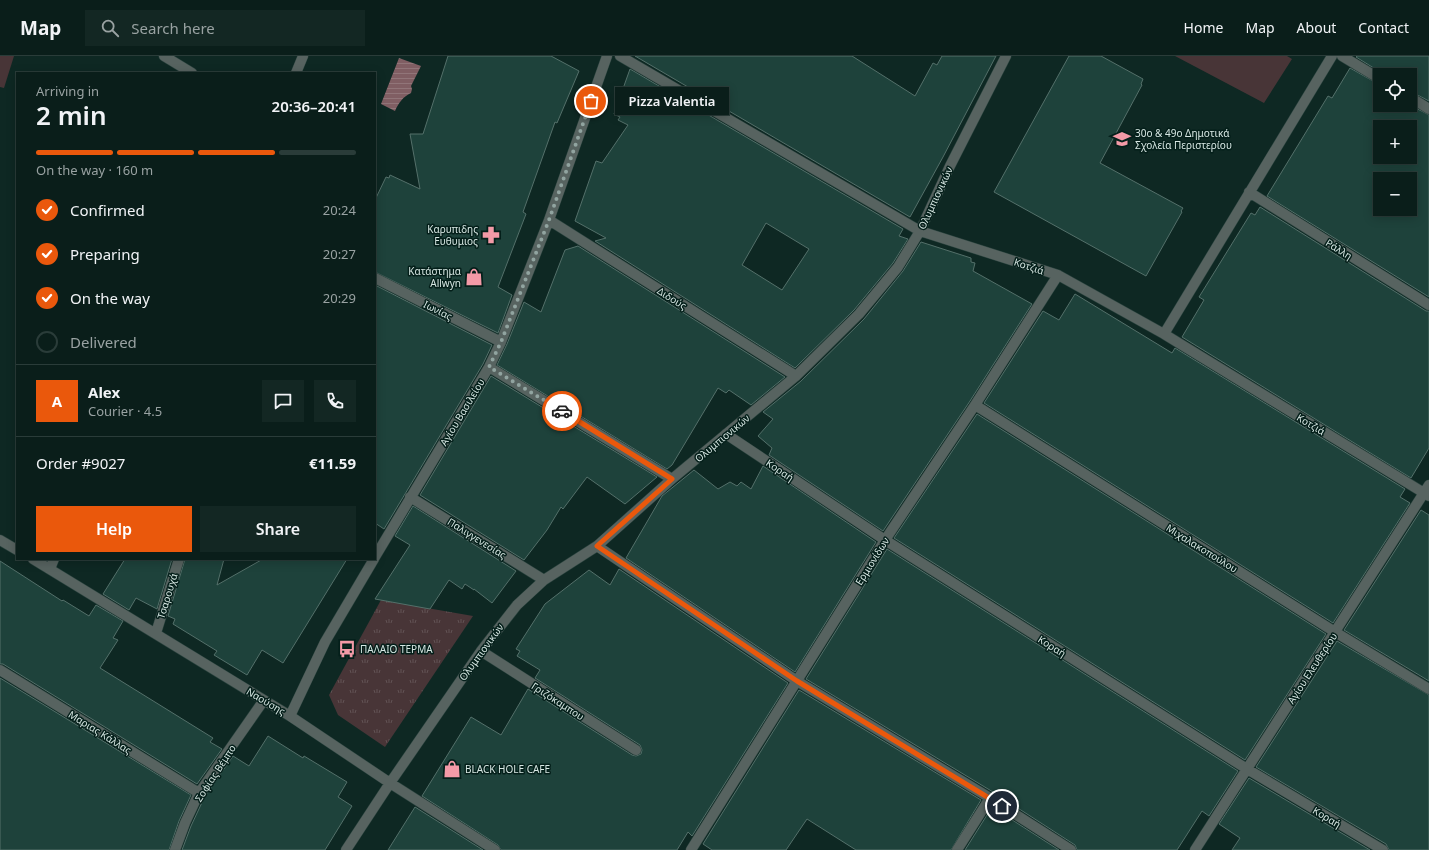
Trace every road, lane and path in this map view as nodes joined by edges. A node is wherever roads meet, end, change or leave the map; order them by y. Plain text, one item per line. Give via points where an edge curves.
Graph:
1 (164, 56) edge
2 (303, 56) edge
3 (607, 56) edge
4 (620, 56) edge
5 (1006, 56) edge
6 (1332, 56) edge
7 (1342, 56) edge
8 (190, 72) edge
9 (296, 72) edge
10 (1373, 75) edge
11 (1417, 102) edge
12 (1429, 109) edge
13 (1249, 192) junction
14 (549, 220) junction
15 (920, 231) junction
16 (1058, 274) junction
17 (376, 279) edge
18 (1429, 305) edge
19 (1164, 334) junction
20 (501, 342) junction
21 (489, 367) junction
22 (796, 376) junction
23 (975, 405) junction
24 (726, 434) junction
25 (672, 479) junction
26 (1427, 492) edge
27 (410, 496) junction
28 (0, 540) edge
29 (885, 540) junction
30 (597, 546) junction
31 (16, 549) edge
32 (376, 555) edge
33 (35, 560) edge
34 (54, 560) edge
35 (179, 560) edge
36 (373, 560) edge
37 (50, 569) junction
38 (544, 580) junction
39 (1335, 632) junction
40 (156, 633) junction
41 (481, 651) junction
42 (0, 670) edge
43 (797, 681) junction
44 (1429, 689) edge
45 (264, 700) junction
46 (290, 716) junction
47 (636, 750) dead end
48 (1247, 769) junction
49 (390, 783) junction
50 (199, 794) junction
51 (990, 798) junction
52 (175, 850) edge
53 (346, 850) edge
54 (495, 850) edge
55 (691, 850) edge
56 (957, 850) edge
57 (1071, 850) edge
58 (1195, 850) edge
59 (1383, 850) edge

1 - 8 street
2 - 9 street
3 - 14 street, Αγίου Βασιλείου
4 - 15 street, Κοτζιά
5 - 15 street, Ολυμπιονικών
6 - 13 street
7 - 10 street
11 - 12 street
13 - 18 street, Ράλλη
13 - 19 street
14 - 20 street, Αγίου Βασιλείου
14 - 22 street, Διδούς
15 - 16 street, Κοτζιά
15 - 22 street, Ολυμπιονικών via 898,267 858,314
16 - 19 street, Κοτζιά
16 - 23 street, Ερμιονίδων
17 - 20 street, Ιωνίας
19 - 26 street, Κοτζιά
20 - 21 street, Αγίου Βασιλείου
21 - 25 street
21 - 27 street, Αγίου Βασιλείου
22 - 24 street, Ολυμπιονικών
23 - 29 street, Ερμιονίδων
23 - 39 street, Μιχαλακοπούλου
24 - 25 street, Ολυμπιονικών
24 - 29 street, Κοραή
25 - 30 street, Ολυμπιονικών
26 - 39 street, Αγίου Ελευθερίου
27 - 32 street, Αγίου Βασιλείου
27 - 38 street, Παλιγγενεσίας
28 - 31 street
29 - 43 street, Ερμιονίδων
29 - 48 street, Κοραή
30 - 38 street, Ολυμπιονικών
30 - 43 street
33 - 37 street, Ναούσης
34 - 37 street
35 - 40 street, Τσαρουχά
36 - 46 street, Αγίου Βασιλείου via 325,642
37 - 40 street, Ναούσης
38 - 41 street, Ολυμπιονικών via 517,605
39 - 44 street, Μιχαλακοπούλου
39 - 48 street, Αγίου Ελευθερίου
40 - 45 street, Ναούσης
41 - 47 street, Γριζόκαμπου
41 - 49 street, Ολυμπιονικών
42 - 50 street, Μαριας Κάλλας
43 - 51 street
43 - 55 street, Ερμιονίδων
45 - 46 street, Ναούσης
45 - 50 street, Σοφίας Βέμπο
46 - 49 street, Ναούσης
48 - 58 street, Αγίου Ελευθερίου
48 - 59 street, Κοραή
49 - 53 street
49 - 54 street, Ναούσης
50 - 52 street, Σοφίας Βέμπο
51 - 56 street
51 - 57 street

